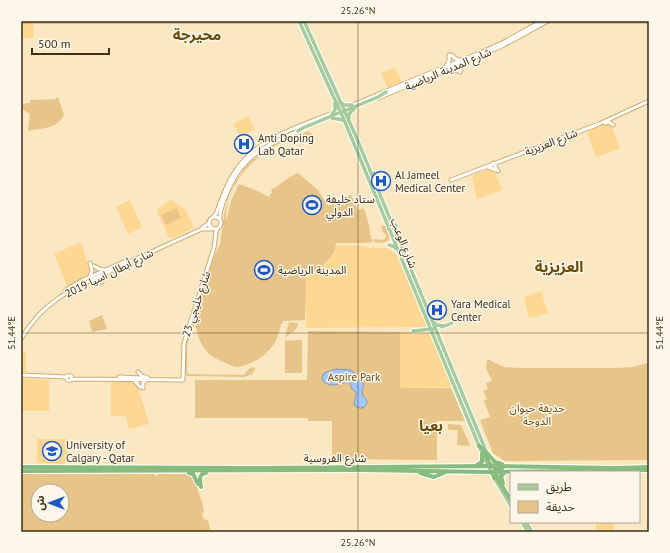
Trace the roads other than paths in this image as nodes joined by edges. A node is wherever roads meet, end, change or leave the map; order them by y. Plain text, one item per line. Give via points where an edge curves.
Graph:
1 (304, 21) edge
2 (542, 21) edge
3 (548, 21) edge
4 (536, 22) edge
5 (298, 23) edge
6 (534, 26) junction
7 (516, 33) dead end
8 (521, 33) junction
9 (306, 37) junction
10 (306, 42) dead end
11 (480, 53) junction
12 (463, 61) junction
13 (455, 64) junction
14 (444, 67) junction
15 (320, 68) junction
16 (448, 69) junction
17 (439, 74) junction
18 (322, 77) dead end
19 (434, 78) dead end
20 (426, 79) junction
21 (328, 86) junction
22 (386, 92) junction
23 (334, 100) junction
24 (339, 101) junction
25 (649, 101) edge
26 (353, 107) junction
27 (342, 112) junction
28 (332, 116) junction
29 (347, 122) junction
30 (605, 123) junction
31 (613, 125) dead end
32 (298, 131) junction
33 (563, 138) junction
34 (265, 140) dead end
35 (273, 140) junction
36 (549, 144) junction
37 (363, 155) junction
38 (499, 163) junction
39 (493, 164) junction
40 (497, 171) junction
41 (374, 174) dead end
42 (374, 182) junction
43 (378, 198) junction
44 (386, 201) dead end
45 (214, 217) junction
46 (220, 219) junction
47 (209, 223) junction
48 (396, 225) dead end
49 (212, 229) junction
50 (217, 229) junction
51 (395, 238) junction
52 (403, 245) dead end
53 (398, 250) junction
54 (402, 252) junction
55 (210, 258) junction
56 (90, 263) dead end
57 (94, 266) dead end
58 (112, 267) junction
59 (105, 274) junction
60 (97, 275) junction
61 (413, 276) junction
62 (89, 279) junction
63 (81, 284) junction
64 (413, 287) junction
65 (422, 305) junction
66 (427, 319) junction
67 (433, 322) junction
68 (452, 323) dead end
69 (433, 329) junction
70 (412, 331) dead end
71 (21, 336) edge
72 (434, 337) junction
73 (440, 338) junction
74 (21, 339) edge
75 (450, 368) junction
76 (182, 373) junction
77 (21, 376) edge
78 (131, 378) junction
79 (177, 378) junction
80 (147, 379) junction
81 (183, 379) junction
82 (461, 392) junction
83 (466, 396) dead end
84 (468, 408) junction
85 (479, 446) junction
86 (485, 454) junction
87 (215, 464) dead end
88 (302, 464) dead end
89 (312, 464) dead end
90 (63, 465) dead end
91 (388, 465) dead end
92 (188, 466) junction
93 (475, 466) junction
94 (482, 466) junction
95 (511, 466) junction
96 (21, 467) edge
97 (37, 467) junction
98 (202, 467) junction
99 (241, 467) junction
100 (281, 467) junction
101 (375, 467) junction
102 (394, 467) junction
103 (564, 467) junction
104 (649, 467) edge
105 (335, 469) junction
106 (452, 469) junction
107 (492, 469) junction
108 (615, 470) joint
109 (649, 470) edge
110 (21, 471) edge
111 (151, 471) junction
112 (178, 471) junction
113 (195, 471) junction
114 (218, 471) junction
115 (261, 471) junction
116 (295, 471) junction
117 (406, 471) junction
118 (428, 471) junction
119 (575, 471) edge
120 (460, 472) junction
121 (479, 472) junction
122 (509, 472) joint
123 (267, 474) dead end
124 (290, 474) dead end
125 (343, 474) dead end
126 (366, 474) dead end
127 (496, 482) junction
128 (503, 484) junction
129 (510, 499) edge
130 (510, 506) edge
131 (523, 523) edge
132 (527, 523) edge
133 (528, 532) edge
134 (532, 532) edge

1 - 24 main road, شارع الوعب
2 - 6 main road, شارع المدينة الرياضية
3 - 12 main road, شارع المدينة الرياضية via 506,44
4 - 6 main road
5 - 9 main road, شارع الوعب
6 - 8 main road, شارع المدينة الرياضية
7 - 8 main road
8 - 11 main road, شارع المدينة الرياضية
9 - 10 main road
9 - 15 main road, شارع الوعب
11 - 12 main road, شارع المدينة الرياضية
11 - 13 main road
12 - 13 main road, شارع المدينة الرياضية
12 - 14 main road via 450,55
12 - 16 main road via 458,72
13 - 14 main road, شارع المدينة الرياضية
13 - 16 main road, شارع المدينة الرياضية
13 - 20 main road
14 - 22 main road, شارع المدينة الرياضية
15 - 21 main road, شارع الوعب
15 - 27 main road
16 - 17 main road, شارع المدينة الرياضية
17 - 19 main road
17 - 20 main road, شارع المدينة الرياضية
18 - 21 main road
20 - 26 main road, شارع المدينة الرياضية
21 - 23 main road, شارع الوعب
22 - 26 main road, شارع المدينة الرياضية
22 - 27 main road
23 - 27 main road, شارع الوعب
23 - 28 main road via 335,110
24 - 26 main road
24 - 27 main road, شارع الوعب
25 - 30 main road, شارع العزيزية
25 - 39 main road, شارع العزيزية via 599,124
26 - 27 main road, شارع المدينة الرياضية
26 - 29 main road
27 - 28 main road, شارع المدينة الرياضية
27 - 29 main road, شارع الوعب
27 - 32 main road
27 - 37 main road
28 - 29 main road
28 - 32 main road
28 - 35 main road via 317,118
29 - 37 main road, شارع الوعب
29 - 43 main road, شارع الوعب via 354,149 372,191
30 - 31 main road
30 - 33 main road, شارع العزيزية
32 - 35 main road
33 - 36 main road, شارع العزيزية
33 - 36 main road via 560,145 557,142
34 - 35 main road
35 - 45 main road via 257,147 234,171
35 - 46 main road via 237,173 228,191
36 - 38 main road, شارع العزيزية
37 - 42 main road, شارع الوعب
38 - 39 main road, شارع العزيزية
38 - 40 main road
39 - 39 main road, شارع العزيزية via 451,180 460,175
39 - 40 main road
39 - 40 main road
41 - 42 main road
42 - 43 main road, شارع الوعب
43 - 44 main road
43 - 51 main road, شارع الوعب
45 - 46 main road
45 - 47 main road
46 - 50 main road via 221,224
47 - 49 main road
47 - 58 main road, شارع أبطال اسيا 2019
48 - 51 main road
49 - 50 main road
49 - 55 main road, شارع خليجي 23 via 214,239
49 - 59 main road, شارع أبطال اسيا 2019 via 202,230
50 - 55 main road, شارع خليجي 23
51 - 53 main road, شارع الوعب
51 - 53 main road via 389,244
51 - 54 main road, شارع الوعب
51 - 61 main road
52 - 54 main road
53 - 64 main road, شارع الوعب
54 - 61 main road, شارع الوعب
55 - 76 main road, شارع خليجي 23 via 184,343
56 - 62 main road via 92,273
57 - 58 main road via 102,270
58 - 60 main road, شارع أبطال اسيا 2019
59 - 60 main road, شارع أبطال اسيا 2019
59 - 62 main road via 100,282
60 - 62 main road, شارع أبطال اسيا 2019
60 - 63 main road
61 - 67 main road, شارع الوعب
62 - 63 main road, شارع أبطال اسيا 2019
62 - 71 main road, شارع أبطال اسيا 2019 via 70,288 45,306
63 - 74 main road, شارع أبطال اسيا 2019 via 48,306
64 - 65 main road
64 - 66 main road, شارع الوعب
65 - 67 main road via 431,323
65 - 69 main road
66 - 69 main road, شارع الوعب
66 - 72 main road via 427,326 423,330
67 - 69 main road, شارع الوعب
67 - 73 main road via 444,327 440,331
68 - 69 main road
69 - 70 main road
69 - 72 main road, شارع الوعب
69 - 73 main road, شارع الوعب
69 - 75 main road
72 - 75 main road via 435,334
72 - 85 main road, شارع الوعب
73 - 82 main road, شارع الوعب
75 - 82 main road
76 - 79 main road
76 - 81 main road, شارع خليجي 23
77 - 78 main road via 67,378 69,381 72,378
78 - 80 main road
78 - 80 main road via 137,372
78 - 80 main road via 141,387
79 - 80 main road
79 - 81 main road
80 - 81 main road
82 - 84 main road, شارع الوعب
83 - 84 main road
84 - 86 main road, شارع الوعب
85 - 86 main road, شارع الوعب
85 - 107 highway
86 - 93 highway via 482,462
86 - 95 highway via 498,463
86 - 107 main road, شارع الوعب
86 - 107 main road
87 - 98 highway
88 - 100 highway
89 - 105 highway
90 - 97 highway
91 - 102 highway
92 - 97 highway, شارع الفروسية
92 - 98 highway, شارع الفروسية
92 - 111 highway via 187,469
93 - 94 highway, شارع الفروسية
93 - 102 highway, شارع الفروسية
94 - 106 highway
94 - 107 highway, شارع الفروسية
95 - 103 highway, شارع الفروسية
95 - 107 highway, شارع الفروسية
96 - 97 highway, شارع الفروسية
98 - 99 highway, شارع الفروسية
99 - 100 highway, شارع الفروسية
99 - 113 highway
100 - 105 highway, شارع الفروسية
101 - 102 highway, شارع الفروسية
101 - 105 highway, شارع الفروسية
101 - 117 highway, شارع الفروسية
101 - 126 highway
103 - 104 highway, شارع الفروسية
103 - 107 highway
105 - 116 highway, شارع الفروسية
105 - 125 highway
106 - 107 highway
106 - 118 highway
107 - 121 highway, شارع الفروسية
107 - 122 highway, شارع الفروسية
107 - 127 main road
107 - 128 main road
107 - 129 highway
108 - 109 highway, شارع الفروسية
108 - 119 highway, شارع الفروسية
110 - 111 highway, شارع الفروسية
111 - 112 highway, شارع الفروسية
112 - 113 highway, شارع الفروسية
112 - 114 highway via 193,474 199,486 202,474
113 - 114 highway, شارع الفروسية
114 - 115 highway, شارع الفروسية
115 - 116 highway, شارع الفروسية
115 - 123 highway
116 - 124 highway
117 - 118 highway, شارع الفروسية
117 - 120 highway via 424,473 431,477 442,473
118 - 120 highway, شارع الفروسية
120 - 121 highway, شارع الفروسية
121 - 127 highway via 489,475
122 - 128 highway via 502,476
127 - 129 main road
128 - 129 main road
129 - 130 main road
131 - 133 main road
132 - 134 main road

